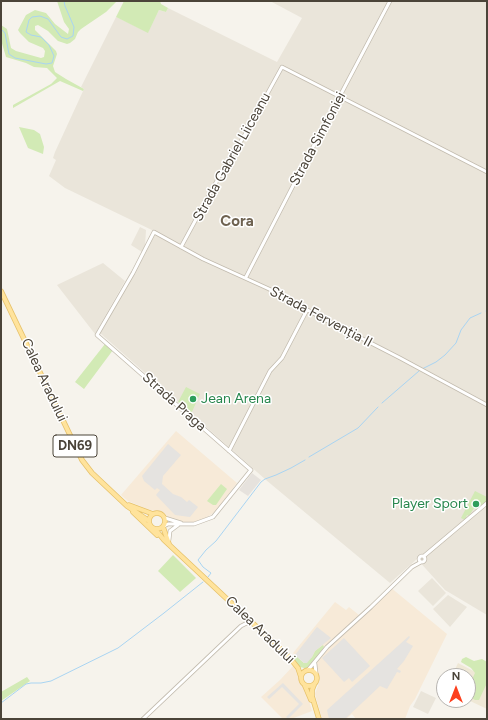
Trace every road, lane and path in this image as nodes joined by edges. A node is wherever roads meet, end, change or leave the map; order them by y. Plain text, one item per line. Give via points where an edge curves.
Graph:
1 (390, 1) edge
2 (340, 97) junction
3 (487, 172) edge
4 (181, 247) junction
5 (246, 277) junction
6 (1, 291) edge
7 (307, 310) junction
8 (97, 335) joint
9 (487, 405) edge
10 (229, 451) junction
11 (123, 502) junction
12 (487, 503) edge
13 (152, 514) junction
14 (165, 518) junction
15 (149, 521) junction
16 (182, 524) junction
17 (163, 527) junction
18 (155, 529) junction
19 (169, 544) junction
20 (240, 611) junction
21 (241, 626) junction
22 (256, 626) junction
23 (315, 662) junction
24 (298, 668) junction
25 (307, 670) junction
26 (316, 673) junction
27 (301, 676) junction
28 (315, 684) junction
29 (305, 686) junction
30 (143, 719) edge
31 (317, 719) edge

1 - 2 street, Strada Simfoniei
2 - 3 street
2 - 4 street, Strada Gabriel Liiceanu via 282,66
2 - 5 street, Strada Simfoniei
4 - 5 street, Strada Fervenția II
4 - 8 street, Strada Fervenția II via 154,232
5 - 7 street, Strada Fervenția II
6 - 11 main road, Calea Aradului / DN69 via 82,460
7 - 9 street, Strada Fervenția II
7 - 10 street via 282,358 270,371
8 - 10 street, Strada Praga
10 - 16 street, Strada Praga via 250,470 213,517 200,522
11 - 13 main road, Calea Aradului / DN69
11 - 15 main road, Calea Aradului / DN69
11 - 19 main road, DN69
12 - 23 street via 425,556 424,561 420,560 327,647
13 - 14 main road, DN69 via 159,513
13 - 15 main road
14 - 16 street
14 - 17 main road, DN69
15 - 18 main road, DN69
16 - 17 street via 168,524
16 - 19 street via 173,527 168,534
17 - 18 main road
17 - 19 main road, Calea Aradului / DN69
18 - 19 main road, Calea Aradului / DN69
19 - 20 main road, Calea Aradului / DN69
20 - 21 street via 244,619
20 - 22 main road, Calea Aradului / DN69
21 - 22 street via 247,623
21 - 30 street
22 - 24 main road, Calea Aradului / DN69
23 - 25 street
23 - 26 street
24 - 25 main road, Calea Aradului
24 - 27 main road, Calea Aradului / DN69
25 - 26 main road
25 - 27 main road
26 - 28 main road, DN69
27 - 29 main road, DN69
28 - 29 main road
28 - 31 main road, DN69 via 312,696
29 - 31 main road, DN69

